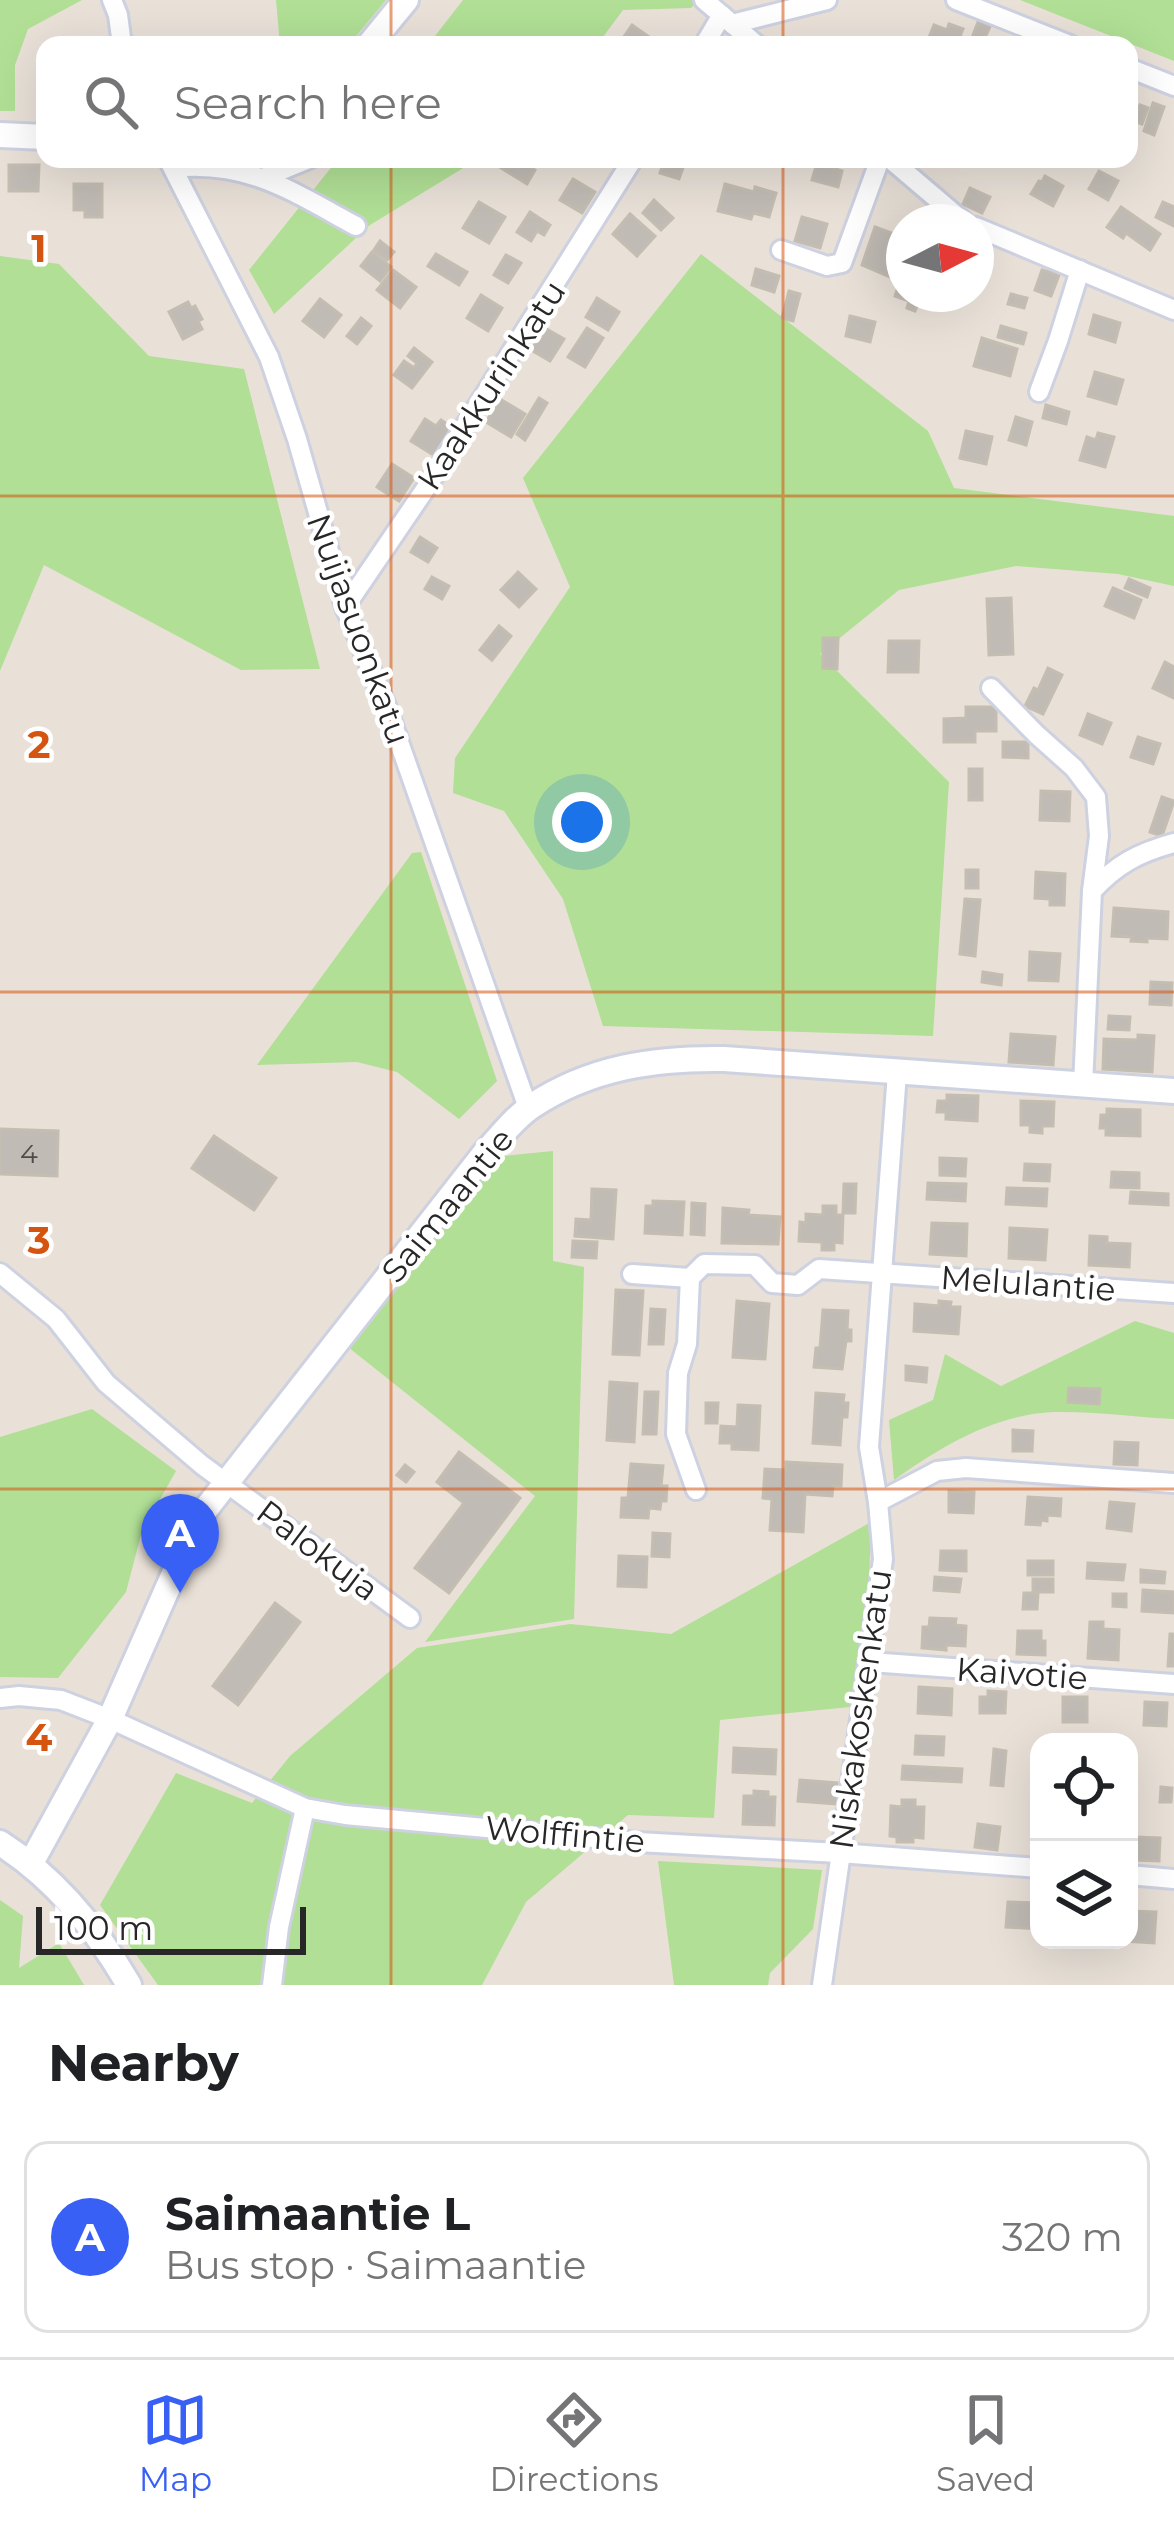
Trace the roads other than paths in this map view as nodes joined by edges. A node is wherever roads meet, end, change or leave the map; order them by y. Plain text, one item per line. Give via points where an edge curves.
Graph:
1 (112, 0) edge
2 (406, 0) edge
3 (704, 0) edge
4 (827, 0) edge
5 (956, 0) edge
6 (727, 19) junction
7 (121, 36) edge
8 (376, 36) edge
9 (712, 36) edge
10 (747, 36) edge
11 (1047, 36) edge
12 (1138, 72) edge
13 (1174, 86) edge
14 (0, 134) edge
15 (36, 136) edge
16 (173, 168) edge
17 (218, 168) edge
18 (288, 168) edge
19 (627, 168) edge
20 (881, 168) edge
21 (896, 168) edge
22 (265, 177) junction
23 (941, 204) edge
24 (356, 226) dead end
25 (994, 234) edge
26 (781, 250) dead end
27 (1080, 270) junction
28 (1174, 310) edge
29 (1039, 392) dead end
30 (345, 607) junction
31 (991, 688) dead end
32 (1174, 843) edge
33 (1091, 892) junction
34 (897, 1073) junction
35 (1083, 1085) junction
36 (1174, 1091) edge
37 (528, 1108) junction
38 (882, 1272) junction
39 (0, 1273) edge
40 (632, 1274) dead end
41 (690, 1278) junction
42 (1174, 1293) edge
43 (225, 1481) junction
44 (1174, 1483) edge
45 (696, 1490) dead end
46 (878, 1502) junction
47 (410, 1618) dead end
48 (870, 1662) junction
49 (1174, 1684) edge
50 (0, 1698) edge
51 (110, 1719) junction
52 (305, 1808) junction
53 (0, 1843) edge
54 (839, 1853) junction
55 (32, 1863) junction
56 (1030, 1867) edge
57 (1138, 1876) edge
58 (1174, 1879) edge
59 (129, 1985) edge
60 (272, 1985) edge
61 (822, 1985) edge

1 - 7 street
2 - 8 street
3 - 6 street
4 - 6 street
5 - 11 street
6 - 9 street
6 - 10 street
12 - 13 street
14 - 15 street
16 - 30 street, Nuijasuonkatu via 268,357
17 - 22 street
18 - 22 street
19 - 30 street, Kaakkurinkatu
20 - 26 street via 842,263 827,266
21 - 23 street
22 - 24 street
25 - 27 street
27 - 28 street
27 - 29 street
30 - 37 street, Nuijasuonkatu
31 - 33 street via 1096,797
32 - 33 street via 1139,853
33 - 35 street
34 - 35 street, Saimaantie
34 - 37 street, Saimaantie via 671,1059 593,1075
34 - 38 street, Niskakoskenkatu
35 - 36 street, Saimaantie
37 - 43 street, Saimaantie
38 - 41 street, Melulantie via 819,1269 798,1285 772,1283 755,1265 704,1264
38 - 42 street, Melulantie
38 - 46 street, Niskakoskenkatu via 869,1447
39 - 43 street, Palokuja via 56,1318 106,1383
40 - 41 street, Melulantie
41 - 45 street via 676,1434
43 - 47 street, Palokuja
43 - 51 street, Saimaantie via 198,1519
44 - 46 street via 966,1468 937,1471
46 - 48 street, Niskakoskenkatu via 883,1559
48 - 49 street, Kaivotie
48 - 54 street, Niskakoskenkatu
50 - 51 street, Wolffintie via 61,1700
51 - 52 street, Wolffintie
51 - 55 street, Saimaantie
52 - 54 street, Wolffintie
52 - 60 street
53 - 55 street
54 - 56 street, Wolffintie
54 - 61 street, Niskakoskenkatu
55 - 59 street via 75,1906
57 - 58 street

